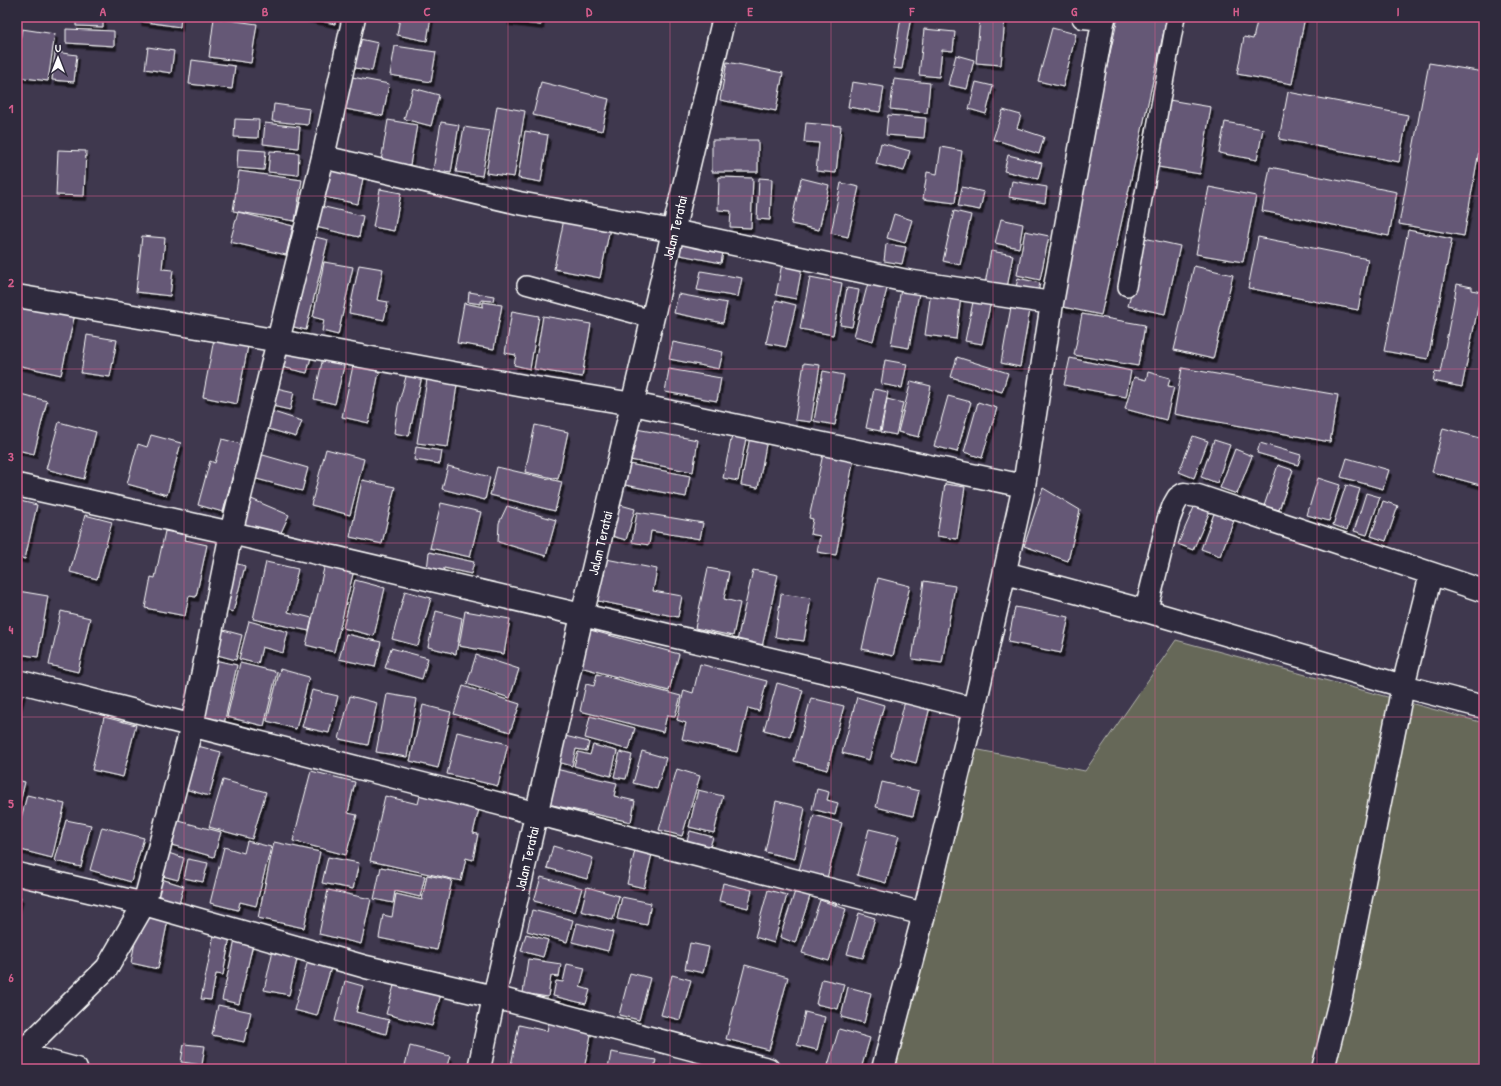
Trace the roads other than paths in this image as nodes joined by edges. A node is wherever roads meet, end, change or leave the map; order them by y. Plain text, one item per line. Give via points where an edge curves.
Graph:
1 (354, 17) edge
2 (724, 17) edge
3 (1176, 17) edge
4 (1097, 18) edge
5 (323, 157) junction
6 (673, 232) junction
7 (526, 285) dead end
8 (1127, 287) dead end
9 (17, 296) edge
10 (1052, 303) junction
11 (652, 319) junction
12 (279, 341) junction
13 (633, 404) junction
14 (17, 485) edge
15 (1024, 486) junction
16 (231, 533) junction
17 (1005, 573) junction
18 (1431, 574) junction
19 (1484, 591) edge
20 (1146, 611) junction
21 (582, 616) junction
22 (17, 681) edge
23 (1403, 686) junction
24 (1484, 707) edge
25 (974, 709) junction
26 (192, 726) junction
27 (537, 814) junction
28 (17, 874) edge
29 (144, 904) junction
30 (924, 914) junction
31 (494, 997) junction
32 (18, 1056) edge
33 (76, 1069) edge
34 (480, 1069) edge
35 (768, 1069) edge
36 (883, 1069) edge
37 (1323, 1069) edge

1 - 5 street
2 - 6 street, Jalan Teratai
3 - 8 lane
4 - 10 street
5 - 6 street via 519,203
5 - 12 street
6 - 10 street via 907,280
6 - 11 street, Jalan Teratai
7 - 11 lane
9 - 12 street
10 - 15 street
11 - 13 street, Jalan Teratai
12 - 13 street
12 - 16 street
13 - 15 street
13 - 21 street, Jalan Teratai
14 - 16 street
15 - 17 street
16 - 21 street
16 - 26 street
17 - 20 street
17 - 25 street
18 - 19 street
18 - 20 street via 1198,496 1184,494 1178,498 1168,521
18 - 23 street
20 - 23 street
21 - 25 street
21 - 27 street, Jalan Teratai
22 - 26 street
23 - 24 street
23 - 37 street via 1342,989
25 - 30 street
26 - 27 street
26 - 29 street
27 - 30 street
27 - 31 street, Jalan Teratai
28 - 29 street
29 - 31 street via 366,967
29 - 32 street via 107,968
30 - 36 street
31 - 34 street, Jalan Teratai
31 - 35 street
32 - 33 street

